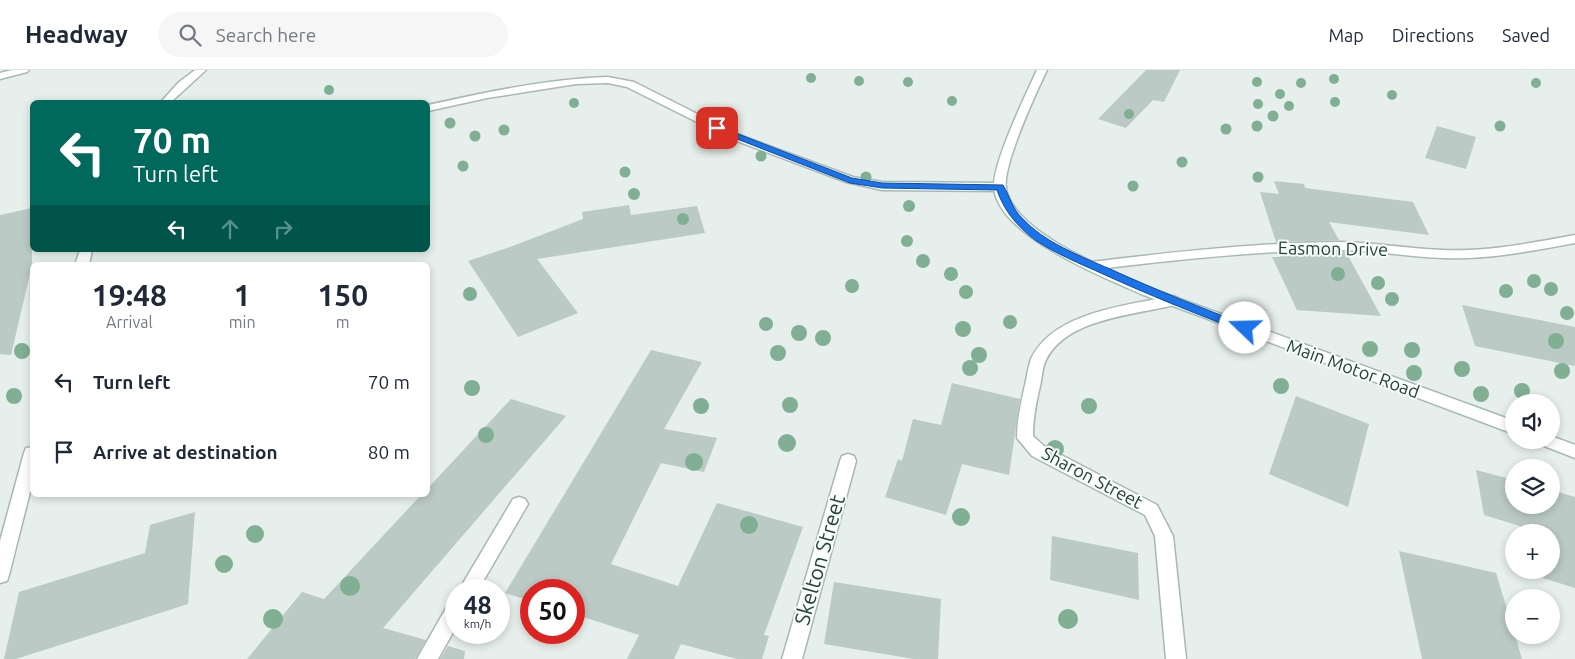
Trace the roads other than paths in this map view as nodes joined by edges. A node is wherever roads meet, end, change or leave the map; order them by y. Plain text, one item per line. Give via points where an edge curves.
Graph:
1 (24, 70) edge
2 (202, 70) edge
3 (1042, 70) edge
4 (0, 76) edge
5 (168, 100) edge
6 (430, 108) edge
7 (1000, 187) junction
8 (1575, 239) edge
9 (1091, 266) junction
10 (1173, 301) junction
11 (1505, 425) edge
12 (1560, 446) edge
13 (1575, 452) edge
14 (848, 460) dead end
15 (30, 461) edge
16 (519, 504) dead end
17 (0, 575) edge
18 (475, 579) edge
19 (445, 627) edge
20 (426, 659) edge
21 (792, 659) edge
22 (1176, 659) edge

1 - 4 street
2 - 5 street
3 - 7 street via 1005,159
6 - 7 street via 487,95 608,80 630,84 733,136 850,180 882,186
7 - 9 street, Main Motor Road via 1007,206 1039,238
8 - 9 street, Easmon Drive via 1499,253 1444,254 1340,246 1292,247 1169,256
9 - 10 street, Main Motor Road
10 - 11 street, Main Motor Road
10 - 22 street, Sharon Street via 1094,319 1054,338 1040,358 1024,420 1025,438 1038,451 1152,510 1164,536
12 - 13 street
14 - 21 street, Skelton Street
15 - 17 street
16 - 18 street
19 - 20 street

